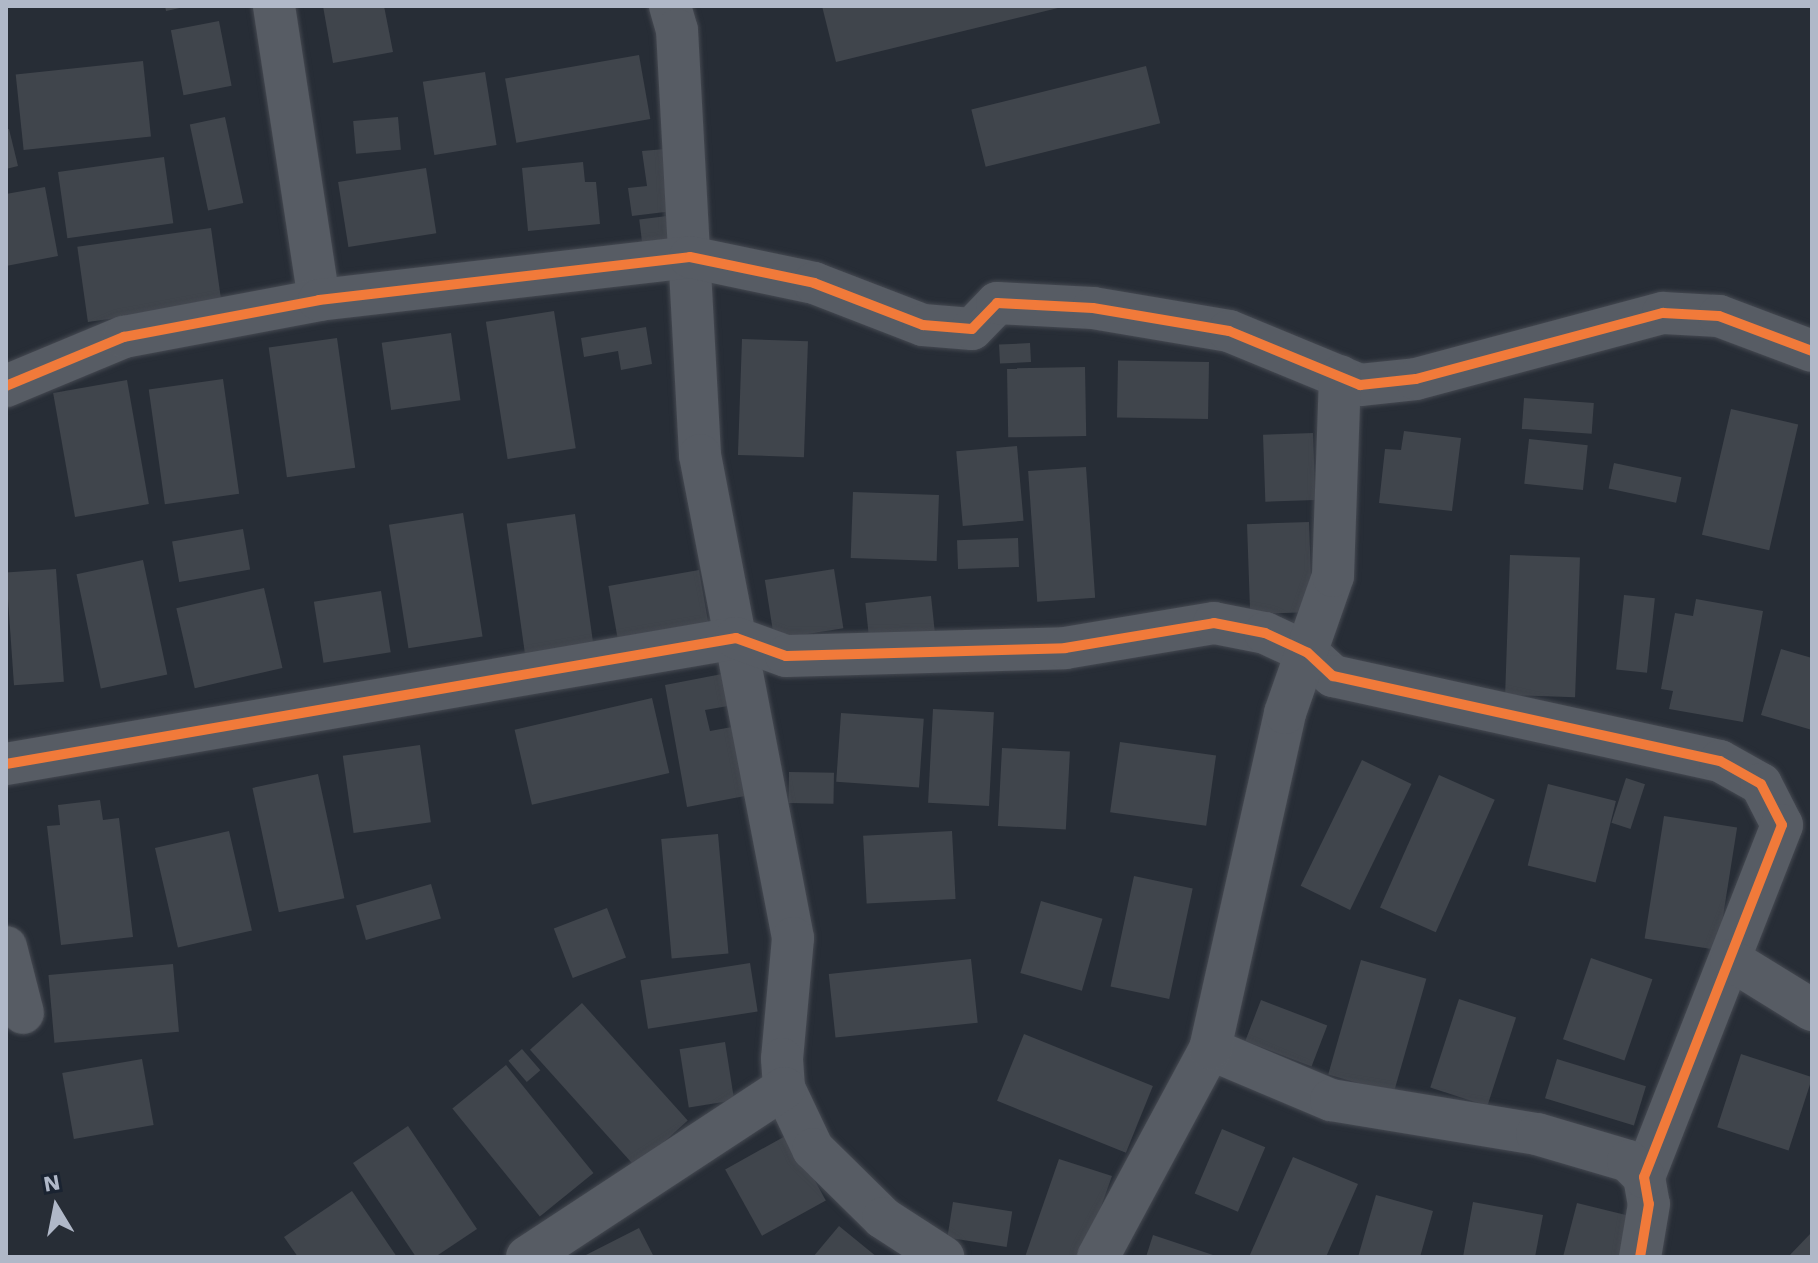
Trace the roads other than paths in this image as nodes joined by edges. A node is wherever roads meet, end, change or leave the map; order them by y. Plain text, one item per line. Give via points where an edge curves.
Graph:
1 (274, 6) edge
2 (670, 6) edge
3 (690, 257) junction
4 (319, 300) junction
5 (1812, 351) edge
6 (1340, 376) junction
7 (6, 386) edge
8 (736, 638) junction
9 (1321, 665) junction
10 (6, 764) edge
11 (6, 947) edge
12 (1731, 960) junction
13 (1812, 1010) edge
14 (23, 1013) dead end
15 (1210, 1049) junction
16 (784, 1088) junction
17 (1644, 1177) junction
18 (527, 1257) edge
19 (943, 1257) edge
20 (1098, 1257) edge
21 (1640, 1257) edge

1 - 4 street
2 - 3 street via 677,30
3 - 4 street
3 - 6 street via 814,283 923,325 972,329 997,303 1093,308 1229,331
3 - 8 street via 700,455
4 - 7 street via 124,337
5 - 6 street via 1719,316 1663,313 1416,379 1360,385
6 - 9 street via 1333,576
8 - 9 street via 786,656 1065,648 1214,623 1265,633
8 - 10 street
8 - 16 street via 793,938
9 - 12 street via 1720,761 1761,784 1782,825
9 - 15 street via 1285,713
11 - 14 street
12 - 13 street
12 - 17 street
15 - 17 street via 1331,1100 1537,1134 1628,1161
15 - 20 street
16 - 18 street
16 - 19 street via 813,1149 883,1218
17 - 21 street via 1649,1204

